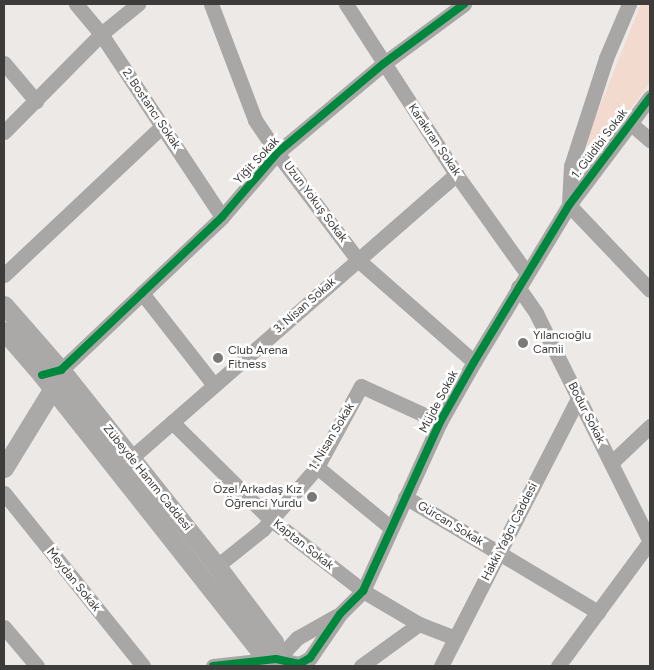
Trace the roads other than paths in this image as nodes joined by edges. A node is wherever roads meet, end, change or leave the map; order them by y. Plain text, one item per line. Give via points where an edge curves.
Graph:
1 (76, 4) edge
2 (138, 4) edge
3 (212, 4) edge
4 (346, 4) edge
5 (464, 4) edge
6 (629, 4) edge
7 (101, 34) junction
8 (4, 63) edge
9 (383, 64) junction
10 (650, 97) edge
11 (36, 101) junction
12 (629, 122) junction
13 (162, 126) junction
14 (4, 132) edge
15 (650, 140) edge
16 (277, 153) junction
17 (456, 174) junction
18 (569, 205) junction
19 (222, 217) junction
20 (358, 260) junction
21 (526, 272) junction
22 (4, 275) edge
23 (518, 287) junction
24 (650, 290) edge
25 (142, 293) junction
26 (4, 305) edge
27 (4, 332) edge
28 (474, 362) junction
29 (52, 373) junction
30 (214, 385) junction
31 (578, 398) junction
32 (172, 422) junction
33 (440, 422) junction
34 (650, 426) edge
35 (131, 458) junction
36 (611, 463) junction
37 (317, 467) junction
38 (4, 468) edge
39 (4, 493) edge
40 (405, 497) junction
41 (270, 518) junction
42 (391, 528) junction
43 (650, 542) edge
44 (499, 553) junction
45 (217, 566) junction
46 (363, 591) junction
47 (598, 612) junction
48 (340, 614) junction
49 (419, 624) junction
50 (4, 627) edge
51 (455, 638) junction
52 (277, 664) edge
53 (37, 666) edge
54 (143, 666) edge
55 (213, 666) edge
56 (361, 666) edge
57 (441, 666) edge
58 (558, 666) edge

1 - 7 street, 2. Bostancı Sokak
2 - 7 street
3 - 16 street, Uzun Yokuş Sokak via 255,120
4 - 9 street, Karakıran Sokak
5 - 9 street, Yiğit Sokak
6 - 18 street, Müjde Sokak via 606,58 571,166
7 - 11 street
7 - 13 street, 2. Bostancı Sokak
8 - 11 street
9 - 16 street, Yiğit Sokak
9 - 17 street, Karakıran Sokak
10 - 12 street, 1. Güldibi Sokak
11 - 14 street
12 - 15 street
12 - 18 street, 1. Güldibi Sokak
13 - 19 street, 2. Bostancı Sokak
13 - 22 street
16 - 19 street, Yiğit Sokak
16 - 20 street, Uzun Yokuş Sokak
17 - 20 street, 3. Nisan Sokak
17 - 21 street, Karakıran Sokak
18 - 21 street, Müjde Sokak
18 - 24 street
19 - 25 street, Yiğit Sokak
20 - 28 street, Uzun Yokuş Sokak
20 - 30 street, 3. Nisan Sokak
21 - 23 street, Müjde Sokak
23 - 28 street, Müjde Sokak
23 - 31 street, Bodur Sokak via 536,313
25 - 29 street, Yiğit Sokak
25 - 30 street
26 - 29 main road, Zübeyde Hanım Caddesi
27 - 29 main road, Zübeyde Hanım Caddesi
28 - 33 street, Müjde Sokak
29 - 35 main road, Zübeyde Hanım Caddesi
29 - 38 main road
29 - 52 main road, Zübeyde Hanım Caddesi via 260,651
30 - 32 street, 3. Nisan Sokak
31 - 36 street, Bodur Sokak
31 - 44 street, Hakkı Yağcı Caddesi
32 - 35 street, 3. Nisan Sokak
32 - 41 street, Kaptan Sokak
33 - 37 street, 1. Nisan Sokak via 362,386
33 - 40 street, Müjde Sokak
34 - 36 street
35 - 45 main road, Zübeyde Hanım Caddesi
36 - 43 street, Bodur Sokak
37 - 41 street, 1. Nisan Sokak
37 - 42 street
39 - 54 street, Meydan Sokak
40 - 42 street, Müjde Sokak
40 - 44 street, Gürcan Sokak
41 - 45 street, 1. Nisan Sokak via 263,529
41 - 46 street, Kaptan Sokak
42 - 46 street, Müjde Sokak
43 - 47 street
44 - 47 street, Gürcan Sokak
44 - 51 street, Hakkı Yağcı Caddesi
45 - 52 main road, Zübeyde Hanım Caddesi via 274,642
46 - 48 street, Müjde Sokak
46 - 49 street, Kaptan Sokak
47 - 58 street
48 - 52 street via 297,638
48 - 52 street via 310,658 299,664
49 - 51 street, Kaptan Sokak
49 - 56 street
50 - 53 street
51 - 57 street, Hakkı Yağcı Caddesi
52 - 55 street

